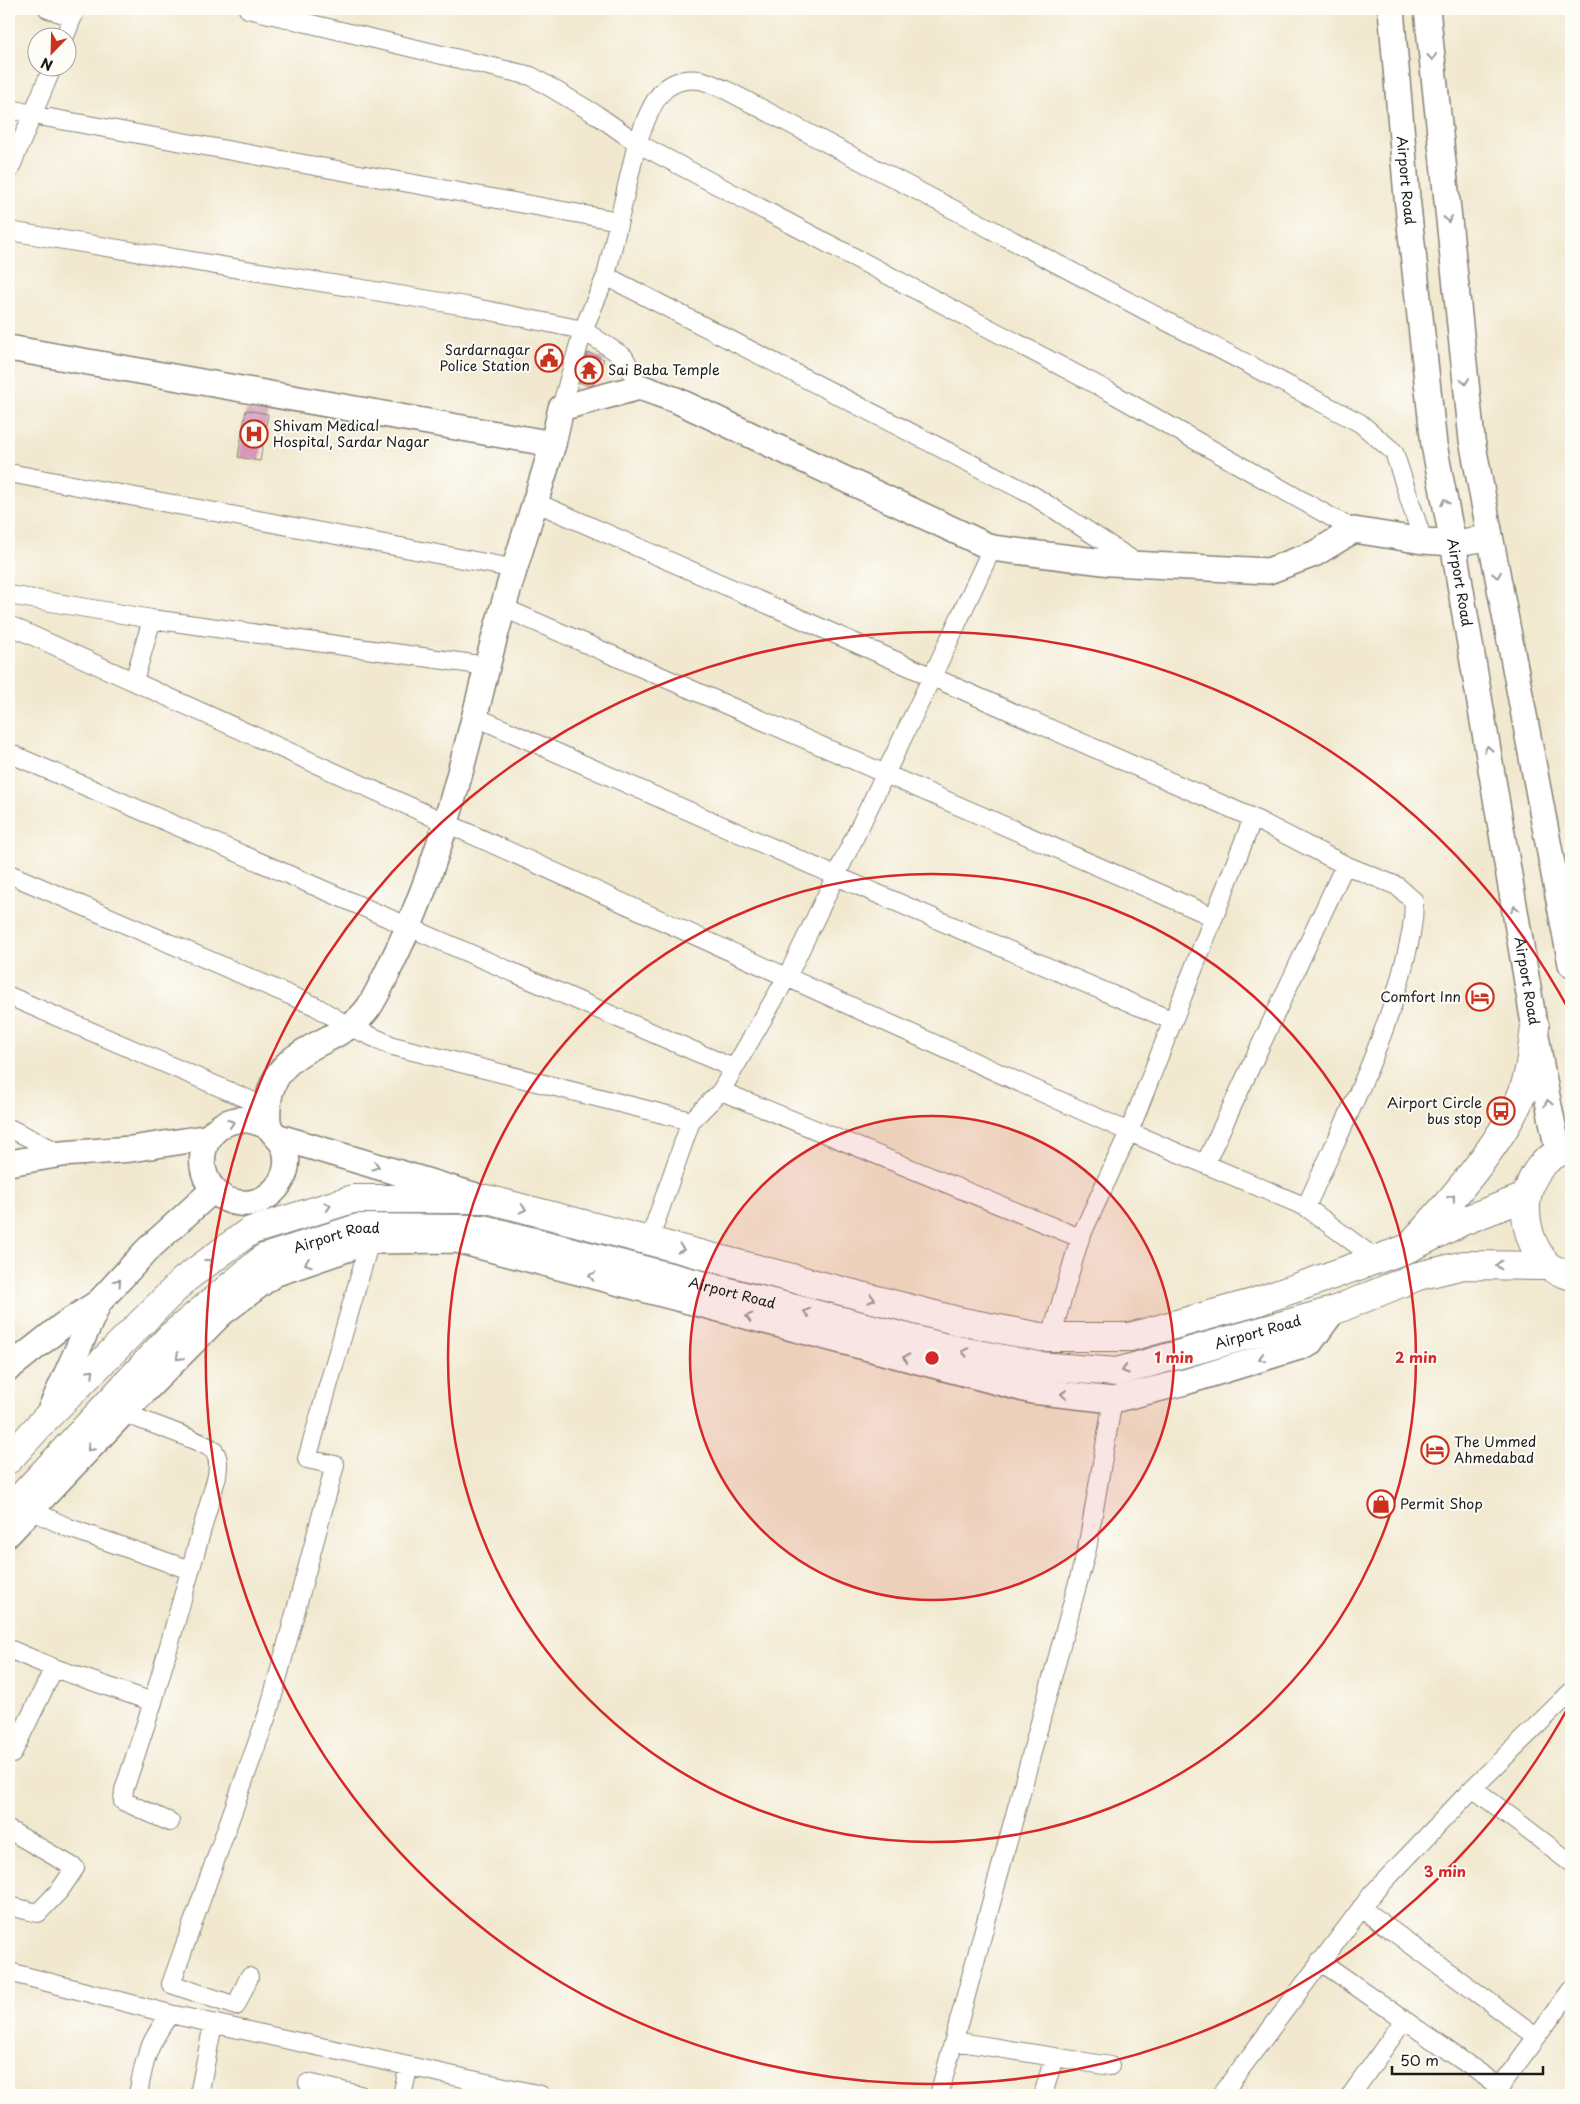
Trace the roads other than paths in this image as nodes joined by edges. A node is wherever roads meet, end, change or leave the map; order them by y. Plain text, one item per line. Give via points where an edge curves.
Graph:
1 (48, 9) edge
2 (248, 9) edge
3 (1391, 9) edge
4 (1427, 9) edge
5 (74, 13) edge
6 (68, 28) edge
7 (48, 78) edge
8 (9, 108) edge
9 (33, 115) junction
10 (637, 143) junction
11 (9, 171) edge
12 (619, 221) junction
13 (9, 231) edge
14 (606, 276) junction
15 (583, 330) junction
16 (9, 348) edge
17 (640, 387) junction
18 (561, 408) junction
19 (553, 444) junction
20 (9, 473) edge
21 (535, 502) junction
22 (1354, 530) junction
23 (1490, 538) junction
24 (1423, 541) junction
25 (1453, 543) junction
26 (992, 548) junction
27 (1140, 565) junction
28 (516, 569) junction
29 (9, 595) edge
30 (504, 608) junction
31 (152, 619) junction
32 (9, 625) edge
33 (487, 666) junction
34 (932, 677) junction
35 (134, 681) junction
36 (476, 717) junction
37 (9, 753) edge
38 (885, 774) junction
39 (1253, 818) junction
40 (447, 822) junction
41 (1345, 865) junction
42 (9, 874) edge
43 (836, 876) junction
44 (1214, 917) junction
45 (409, 926) junction
46 (1571, 964) edge
47 (787, 977) junction
48 (9, 996) edge
49 (1173, 1021) junction
50 (348, 1026) junction
51 (1535, 1026) junction
52 (732, 1068) junction
53 (721, 1091) junction
54 (691, 1121) junction
55 (272, 1124) junction
56 (9, 1128) edge
57 (1129, 1132) junction
58 (210, 1137) junction
59 (1565, 1149) edge
60 (62, 1154) junction
61 (9, 1163) edge
62 (1206, 1164) junction
63 (213, 1190) junction
64 (267, 1197) junction
65 (1525, 1197) junction
66 (487, 1199) junction
67 (1306, 1207) junction
68 (282, 1220) junction
69 (1080, 1238) junction
70 (370, 1241) junction
71 (649, 1241) junction
72 (1408, 1248) junction
73 (1376, 1260) junction
74 (1559, 1271) edge
75 (99, 1302) junction
76 (1333, 1311) junction
77 (1051, 1337) junction
78 (9, 1368) edge
79 (1113, 1400) junction
80 (123, 1413) junction
81 (47, 1417) junction
82 (16, 1451) edge
83 (9, 1477) edge
84 (20, 1510) edge
85 (9, 1534) edge
86 (190, 1570) junction
87 (9, 1649) edge
88 (54, 1668) junction
89 (1571, 1692) edge
90 (153, 1702) junction
91 (12, 1754) dead end
92 (1473, 1788) junction
93 (170, 1822) dead end
94 (9, 1830) edge
95 (1571, 1863) edge
96 (9, 1906) edge
97 (1361, 1908) junction
98 (1320, 1961) junction
99 (9, 1972) edge
100 (249, 1977) dead end
101 (1571, 1990) edge
102 (170, 2014) junction
103 (1404, 2020) junction
104 (213, 2024) junction
105 (1536, 2036) junction
106 (954, 2041) junction
107 (1054, 2057) junction
108 (409, 2066) junction
109 (1110, 2066) dead end
110 (308, 2083) dead end
111 (1497, 2091) edge
112 (138, 2095) edge
113 (198, 2095) edge
114 (360, 2095) edge
115 (402, 2095) edge
116 (541, 2095) edge
117 (939, 2095) edge
118 (1043, 2095) edge
119 (1221, 2095) edge
120 (1351, 2095) edge

1 - 5 street
2 - 10 street via 532,76
25 -> 3 street, Airport Road via 1434,445 1406,197
4 -> 23 street via 1472,440
5 - 6 street
7 - 9 street
8 - 9 street
9 - 11 street
9 - 12 street
10 - 12 street
10 - 22 street via 1110,392
10 - 24 street via 655,98 667,86 684,80 701,80 726,90 1360,423 1394,452
12 - 14 street
13 - 15 street via 466,306
14 - 15 street
14 - 27 street via 1034,496
15 - 17 street via 624,357
15 - 18 street
16 - 19 street
17 - 18 street
17 - 26 street via 676,400
18 - 19 street
19 - 21 street
20 - 28 street
21 - 28 street
21 - 34 street
22 - 24 street
22 - 27 street via 1314,554 1268,572
23 - 25 street
23 -> 46 street
24 - 25 street
51 -> 25 street, Airport Road
26 - 27 street
26 - 34 street
28 - 30 street
29 - 31 street
30 - 33 street
30 - 38 street
31 - 33 street
31 - 35 street
32 - 35 street
33 - 36 street
34 - 38 street
34 - 39 street
35 - 40 street
36 - 40 street
36 - 43 street
37 - 45 street
38 - 43 street
38 - 44 street
39 - 41 street
39 - 44 street
40 - 45 street via 431,875
40 - 47 street
41 - 62 street
41 - 67 street via 1397,886 1414,901 1414,924 1396,997 1372,1060
42 - 50 street via 315,1006
43 - 47 street
43 - 49 street
44 - 49 street
45 - 50 street via 368,1009
45 - 52 street
47 - 52 street
47 - 57 street
48 - 55 street
49 - 57 street
50 - 54 street via 393,1046
50 - 55 street via 298,1054 282,1067 271,1091
59 -> 51 street, Airport Road
72 -> 51 main road via 1447,1203 1511,1117 1526,1081
52 - 53 street
53 - 54 street
53 - 69 street
54 - 71 street
58 -> 55 street via 231,1121
55 - 64 street via 285,1150 287,1163 281,1182
55 -> 66 street
56 - 60 street
57 - 62 street
57 - 69 street
58 - 60 street via 131,1149
58 - 63 street via 202,1164 205,1178
59 - 65 main road via 1538,1169
60 - 61 street
62 - 67 street
63 - 64 street via 225,1199 239,1203
75 -> 63 street via 147,1250
64 - 68 street
65 - 72 main road via 1463,1221
65 - 74 main road via 1528,1234
68 -> 66 main road via 353,1198
66 -> 71 main road
67 - 73 street
81 -> 68 main road via 185,1279 250,1231
69 - 77 street
79 -> 70 street via 1032,1391 456,1240
70 -> 80 street via 274,1274 222,1313
70 - 100 street via 307,1459 335,1465 324,1513 269,1710 171,1984 236,2006
71 -> 77 main road via 958,1321
72 - 73 main road
73 - 77 main road via 1253,1303 1130,1337
74 -> 76 main road, Airport Road via 1464,1265 1418,1276
75 - 78 street via 62,1326
75 - 81 street
76 -> 79 street via 1309,1344
76 -> 84 main road, Airport Road via 1117,1372 1039,1366 951,1349 484,1229 358,1228 264,1258 170,1337
79 - 106 street via 1087,1549
80 -> 84 street
80 - 86 street via 201,1443 213,1450 218,1460 217,1476
81 - 82 main road
82 - 83 main road
84 - 85 street
84 - 86 street
86 - 90 street
87 - 88 street
88 - 90 street
88 - 91 street
89 - 92 street
90 - 93 street via 123,1801
92 - 95 street
92 - 97 street
94 - 96 street via 75,1868 38,1913
97 - 98 street
97 - 105 street
98 - 103 street
98 - 119 street
99 - 102 street
101 - 105 street
102 - 104 street
102 - 112 street via 154,2036 144,2058
103 - 111 street
103 - 120 street
104 - 108 street
104 - 113 street
105 - 111 street
106 - 107 street
106 - 117 street
107 - 109 street
107 - 118 street
108 - 115 street
108 - 116 street
110 - 114 street

